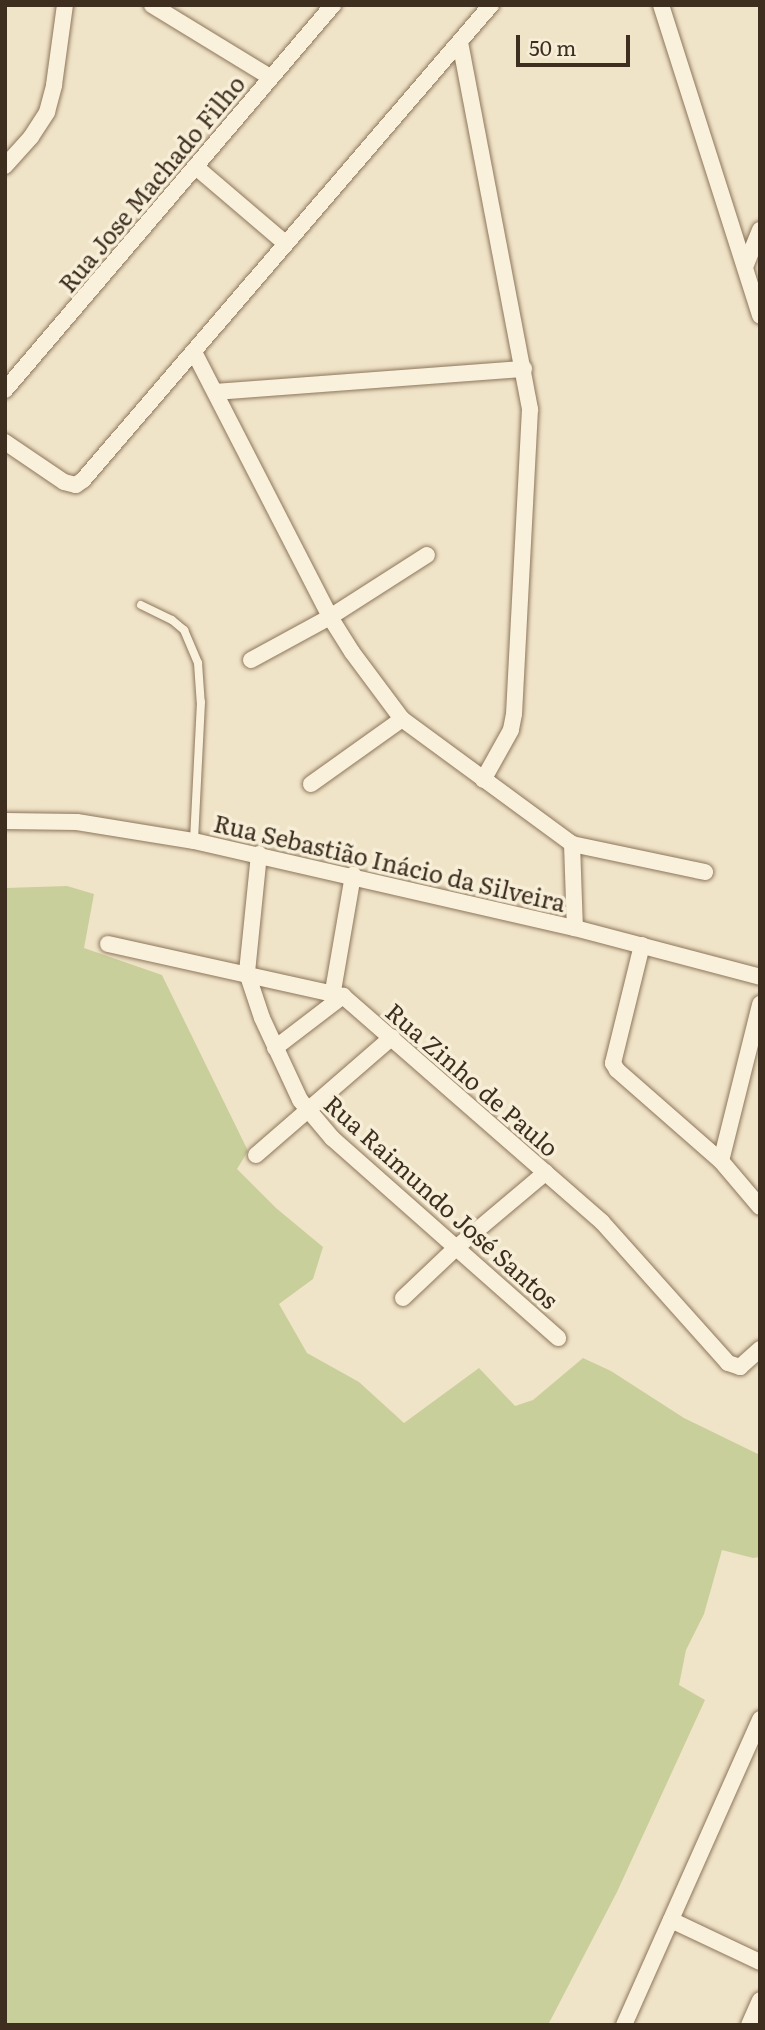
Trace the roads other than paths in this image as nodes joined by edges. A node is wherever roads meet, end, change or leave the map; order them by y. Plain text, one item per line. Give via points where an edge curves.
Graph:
1 (65, 5) edge
2 (152, 5) edge
3 (333, 5) edge
4 (491, 5) edge
5 (661, 5) edge
6 (460, 42) junction
7 (270, 77) junction
8 (5, 166) edge
9 (196, 167) junction
10 (760, 230) edge
11 (285, 243) junction
12 (745, 267) junction
13 (760, 316) edge
14 (194, 352) junction
15 (524, 369) junction
16 (5, 390) edge
17 (216, 392) junction
18 (5, 442) edge
19 (427, 555) dead end
20 (141, 604) dead end
21 (330, 617) junction
22 (251, 660) dead end
23 (402, 719) junction
24 (484, 780) junction
25 (311, 784) dead end
26 (5, 821) edge
27 (194, 841) junction
28 (572, 844) junction
29 (259, 854) junction
30 (705, 872) dead end
31 (353, 875) junction
32 (575, 928) junction
33 (108, 944) dead end
34 (642, 945) junction
35 (247, 973) junction
36 (760, 977) edge
37 (338, 993) junction
38 (760, 1004) edge
39 (392, 1037) junction
40 (275, 1048) junction
41 (307, 1111) junction
42 (256, 1156) dead end
43 (720, 1161) junction
44 (546, 1172) junction
45 (760, 1207) edge
46 (457, 1247) junction
47 (403, 1298) dead end
48 (558, 1338) dead end
49 (760, 1349) edge
50 (760, 1719) edge
51 (752, 1755) edge
52 (671, 1920) junction
53 (760, 1962) edge
54 (760, 2000) edge
55 (624, 2025) edge
56 (749, 2025) edge

1 - 8 street via 47,112
2 - 7 street
3 - 7 street, Rua Jose Machado Filho
4 - 6 street
5 - 12 street
6 - 11 street
6 - 15 street
7 - 9 street, Rua Jose Machado Filho
9 - 11 street
9 - 16 street, Rua Jose Machado Filho
10 - 12 street
11 - 14 street
12 - 13 street
14 - 17 street
14 - 18 street via 76,485 64,482
15 - 17 street
15 - 24 street via 530,431 514,714 511,730
17 - 21 street
19 - 21 street
20 - 27 lane via 184,630 198,663 201,702
21 - 22 street
21 - 23 street
23 - 24 street
23 - 25 street
24 - 28 street
26 - 27 street, Rua Sebastião Inácio da Silveira via 77,822
27 - 29 street, Rua Sebastião Inácio da Silveira
28 - 30 street
28 - 32 street
29 - 31 street, Rua Sebastião Inácio da Silveira
29 - 35 street, Rua Raimundo José Santos
31 - 32 street, Rua Sebastião Inácio da Silveira
31 - 37 street
32 - 34 street, Rua Sebastião Inácio da Silveira
33 - 35 street, Rua Zinho de Paulo
34 - 36 street, Rua Sebastião Inácio da Silveira
34 - 43 street via 612,1063
35 - 37 street, Rua Zinho de Paulo
35 - 40 street, Rua Raimundo José Santos
37 - 39 street, Rua Zinho de Paulo
37 - 40 street
38 - 43 street
39 - 41 street
39 - 44 street, Rua Zinho de Paulo
40 - 41 street, Rua Raimundo José Santos
41 - 42 street
41 - 46 street, Rua Raimundo José Santos
43 - 45 street
44 - 46 street
44 - 49 street, Rua Zinho de Paulo via 602,1222 728,1363 740,1367
46 - 47 street
46 - 48 street, Rua Raimundo José Santos
50 - 51 street
51 - 52 street
52 - 53 street
52 - 55 street
54 - 56 street

